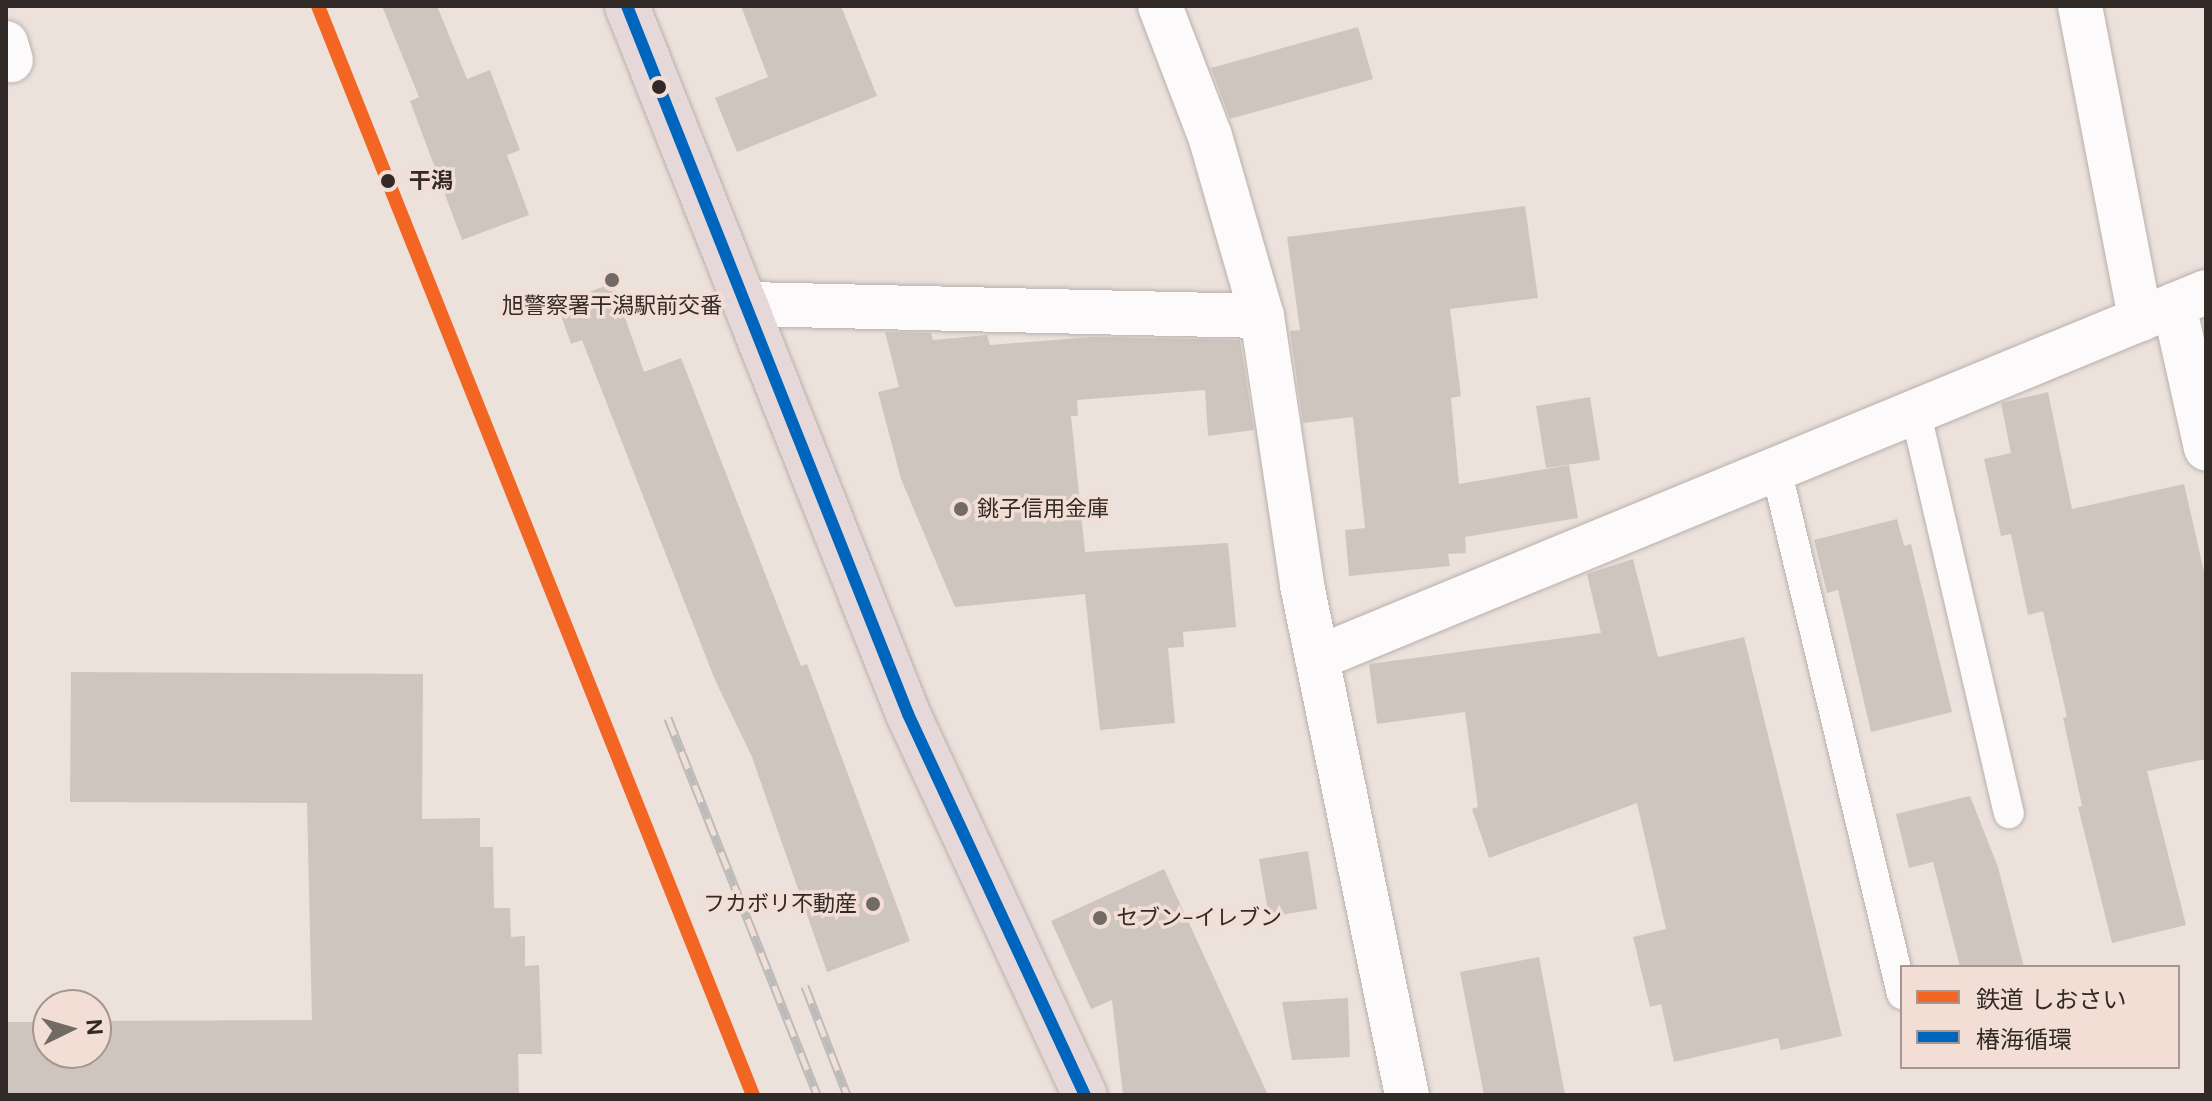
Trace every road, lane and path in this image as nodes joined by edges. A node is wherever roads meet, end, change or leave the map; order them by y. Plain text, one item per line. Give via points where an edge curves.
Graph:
1 (627, 6) edge
2 (1160, 6) edge
3 (2080, 6) edge
4 (748, 304) junction
5 (2173, 306) edge
6 (1262, 316) junction
7 (1915, 410) junction
8 (2206, 448) edge
9 (1776, 469) junction
10 (1317, 658) junction
11 (2009, 813) dead end
12 (1900, 986) edge
13 (1085, 1095) edge
14 (1407, 1095) edge

1 - 4 highway
2 - 6 street via 1210,136
3 - 5 street
4 - 6 street
4 - 13 highway via 908,714
5 - 7 street
5 - 8 street
6 - 10 street
7 - 9 street
7 - 11 lane
9 - 10 street
9 - 12 lane
10 - 14 street

